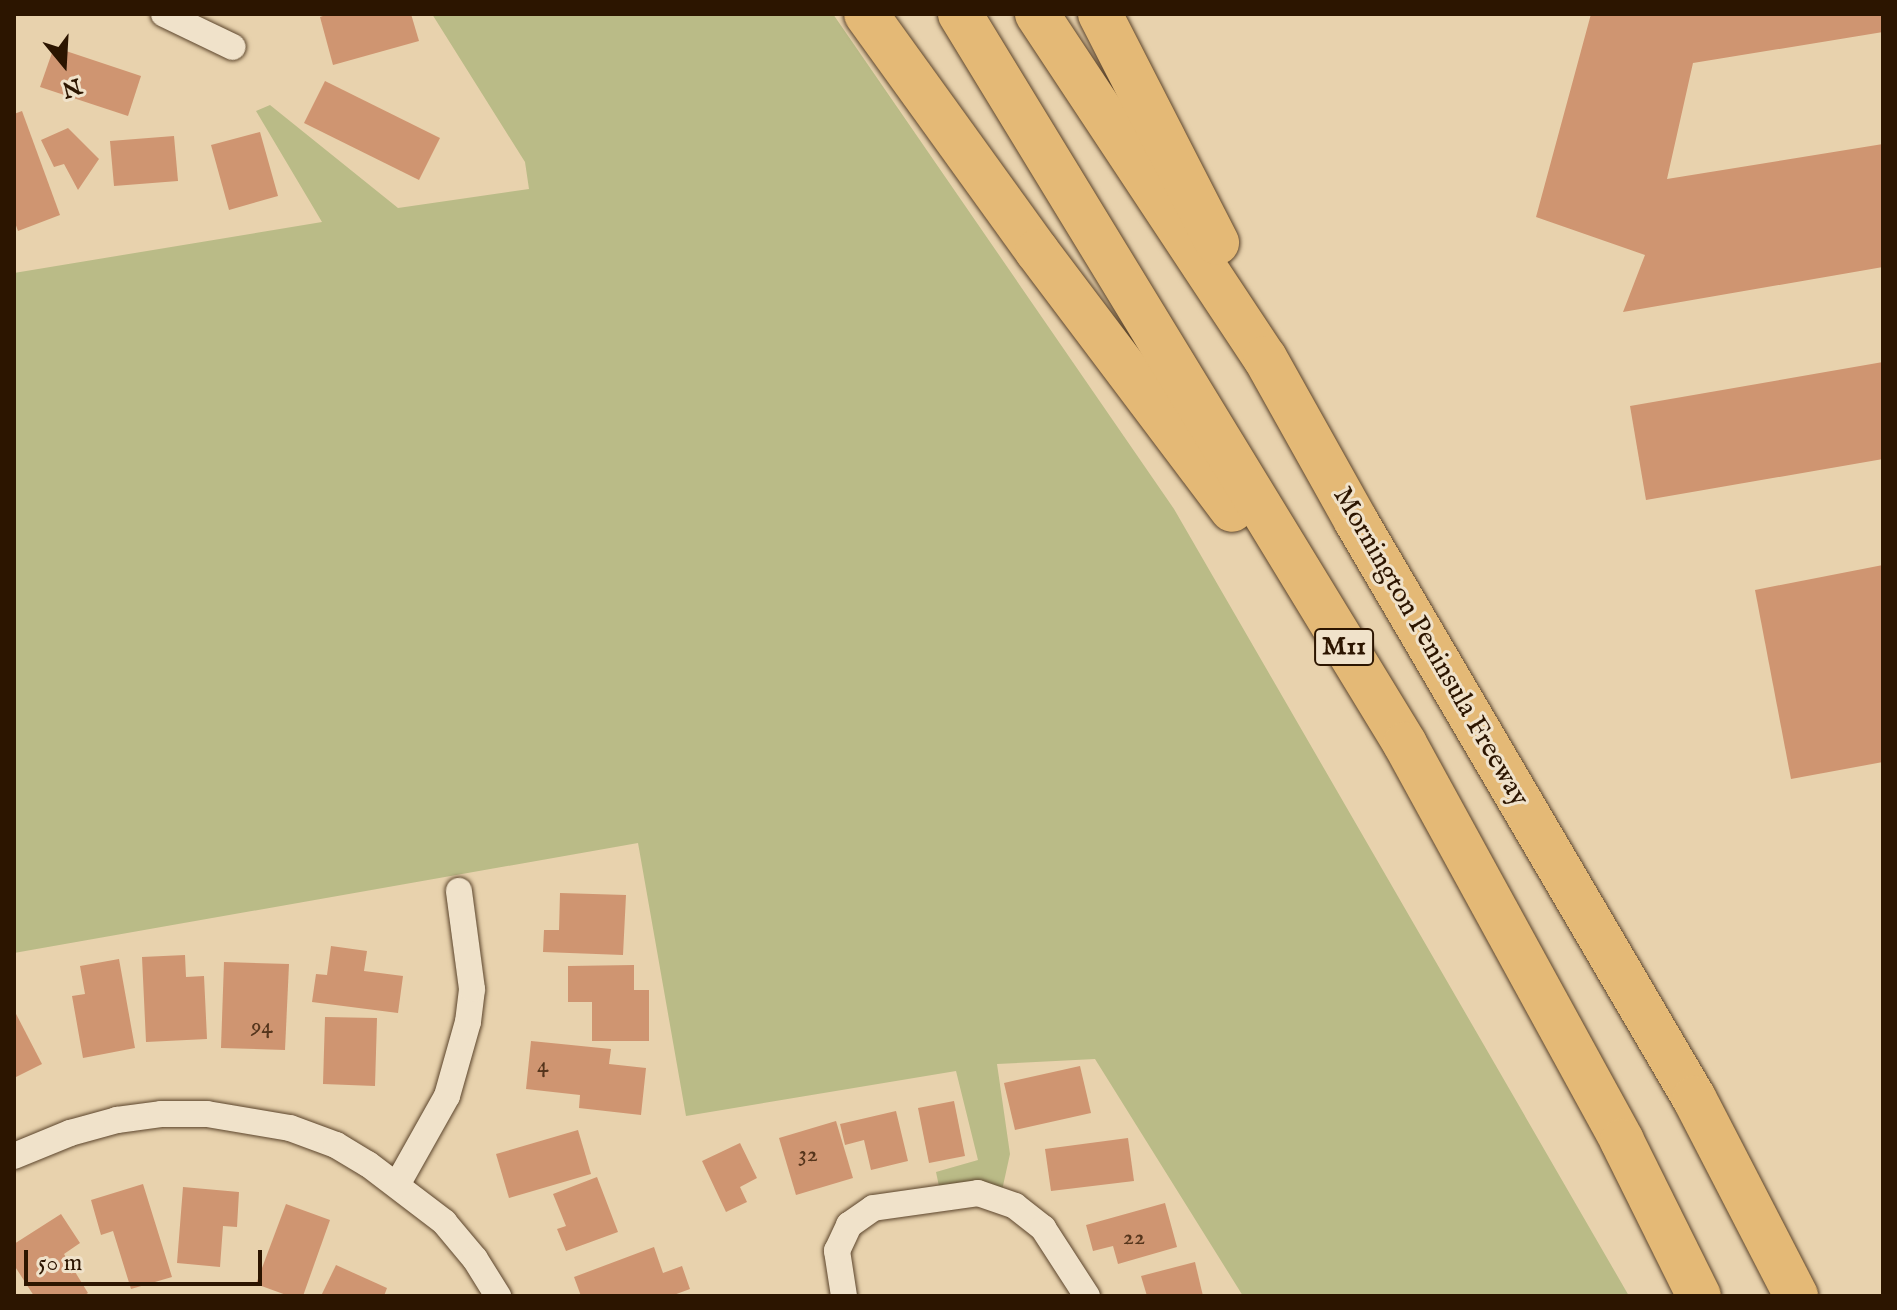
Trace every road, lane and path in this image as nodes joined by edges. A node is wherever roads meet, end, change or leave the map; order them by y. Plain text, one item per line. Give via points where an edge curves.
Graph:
1 (164, 14) edge
2 (866, 14) edge
3 (960, 14) edge
4 (1037, 14) edge
5 (1100, 14) edge
6 (233, 47) dead end
7 (1356, 521) junction
8 (1385, 713) junction
9 (459, 891) dead end
10 (14, 1156) edge
11 (397, 1185) junction
12 (498, 1296) edge
13 (844, 1296) edge
14 (1087, 1296) edge
15 (1699, 1296) edge
16 (1796, 1296) edge

1 - 6 street
2 - 8 highway
3 - 8 highway, M11
4 - 7 highway, Mornington Peninsula Freeway / M11 via 1265,358
5 - 7 highway
7 - 16 highway, Mornington Peninsula Freeway / M11 via 1694,1098
8 - 15 highway, M11 via 1622,1141
9 - 11 street via 472,989 468,1022 447,1096
10 - 11 street via 117,1120 207,1114 290,1128 336,1145
11 - 12 street via 444,1222
13 - 14 street via 837,1251 849,1225 873,1208 978,1193 1015,1206 1043,1228

